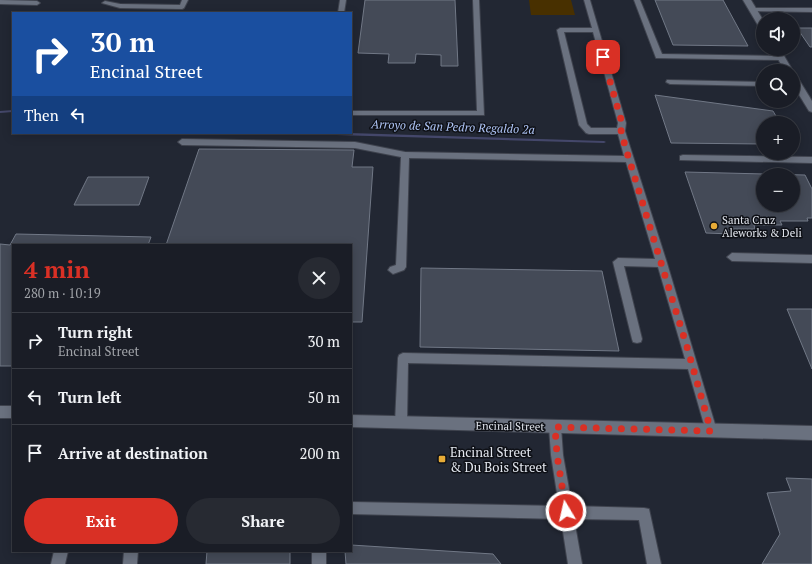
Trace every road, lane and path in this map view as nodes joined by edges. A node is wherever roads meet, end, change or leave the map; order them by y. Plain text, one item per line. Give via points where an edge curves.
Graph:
1 (146, 0) edge
2 (164, 0) edge
3 (185, 0) edge
4 (344, 0) edge
5 (476, 0) edge
6 (587, 0) edge
7 (637, 0) edge
8 (747, 0) edge
9 (0, 2) edge
10 (37, 3) dead end
11 (105, 3) dead end
12 (142, 6) junction
13 (161, 7) junction
14 (753, 10) junction
15 (812, 10) edge
16 (341, 12) edge
17 (756, 15) edge
18 (595, 30) junction
19 (781, 58) joint
20 (785, 64) edge
21 (670, 82) dead end
22 (756, 84) edge
23 (800, 91) edge
24 (812, 109) edge
25 (352, 113) edge
26 (621, 132) junction
27 (182, 142) dead end
28 (405, 155) junction
29 (683, 158) dead end
30 (629, 159) junction
31 (812, 160) edge
32 (732, 258) dead end
33 (812, 259) edge
34 (662, 263) junction
35 (393, 270) dead end
36 (637, 339) dead end
37 (692, 364) junction
38 (0, 412) edge
39 (12, 412) edge
40 (352, 421) edge
41 (402, 423) junction
42 (555, 427) junction
43 (711, 431) junction
44 (812, 433) edge
45 (352, 508) edge
46 (566, 511) junction
47 (61, 552) edge
48 (131, 552) edge
49 (319, 552) edge
50 (58, 564) edge
51 (130, 564) edge
52 (319, 564) edge
53 (575, 564) edge
54 (654, 564) edge

1 - 12 lane
2 - 13 lane
3 - 13 lane via 182,7
4 - 16 lane
5 - 25 lane via 481,113
6 - 18 lane
7 - 19 lane via 659,56
8 - 14 street
9 - 10 lane
11 - 12 lane
12 - 13 lane
14 - 15 lane
14 - 17 street
18 - 26 lane via 622,123
18 - 26 lane via 560,30 583,125 589,130
19 - 20 street
21 - 22 lane
23 - 24 street
26 - 30 lane
27 - 28 lane via 355,145
28 - 30 lane
28 - 35 lane via 401,267
29 - 31 lane
30 - 34 lane
32 - 33 lane
34 - 36 lane via 618,262
34 - 37 lane
37 - 41 lane via 403,358
37 - 43 lane
38 - 39 street
40 - 41 street, Encinal Street
41 - 42 street, Encinal Street
42 - 43 street, Encinal Street
42 - 46 lane
43 - 44 street, Encinal Street
45 - 46 lane
46 - 53 lane
46 - 54 lane via 644,514
47 - 50 lane
48 - 51 lane
49 - 52 lane

